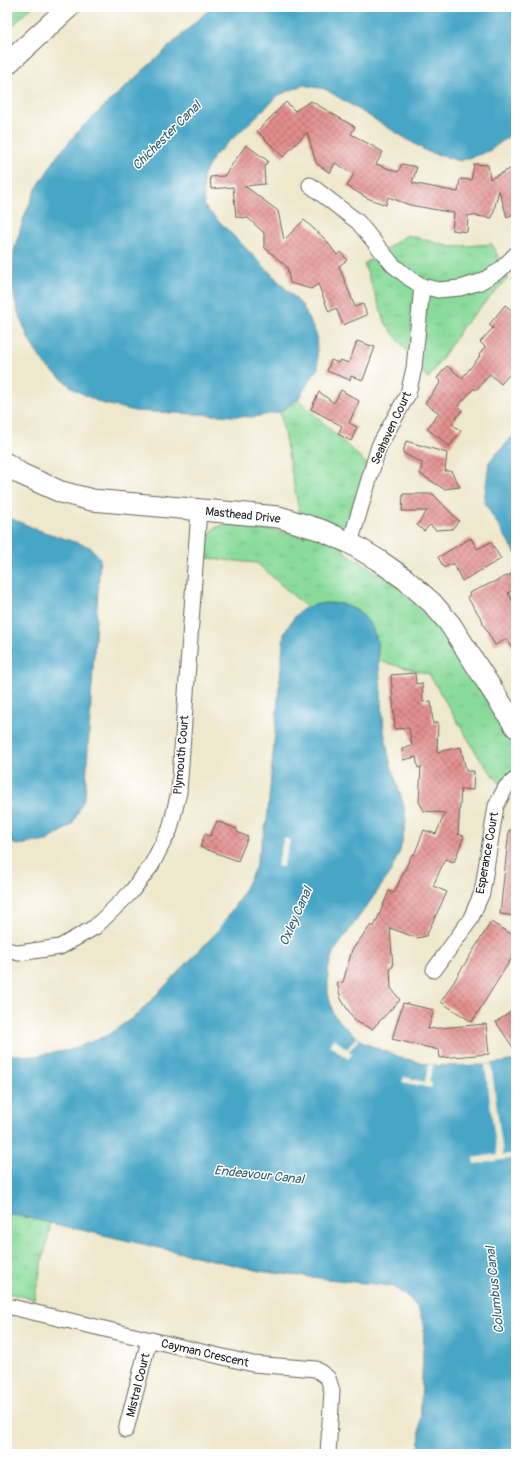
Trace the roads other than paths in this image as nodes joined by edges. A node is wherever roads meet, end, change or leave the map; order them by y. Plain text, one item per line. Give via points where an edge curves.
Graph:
1 (69, 7) edge
2 (7, 64) edge
3 (310, 185) dead end
4 (516, 254) edge
5 (422, 286) junction
6 (7, 464) edge
7 (199, 510) junction
8 (350, 543) junction
9 (516, 727) edge
10 (516, 779) edge
11 (7, 950) edge
12 (434, 970) dead end
13 (7, 1306) edge
14 (149, 1340) junction
15 (126, 1430) dead end
16 (328, 1454) edge

1 - 2 street
3 - 5 street via 358,222 393,264
4 - 5 street via 499,271 480,282 460,288 438,290
5 - 8 street, Seahaven Court via 414,368 408,394 379,446
6 - 7 street, Masthead Drive via 21,474 61,492 92,500
7 - 8 street, Masthead Drive via 280,517 321,530
7 - 11 street, Plymouth Court via 179,792 170,829 151,866 131,892 95,927 60,947 18,953
8 - 9 street, Masthead Drive via 405,579 432,603 450,624
10 - 12 street, Esperance Court via 506,787 496,806 482,893 470,920
13 - 14 street, Cayman Crescent
14 - 15 street, Mistral Court
14 - 16 street, Cayman Crescent via 252,1364 316,1369 328,1378 332,1391

